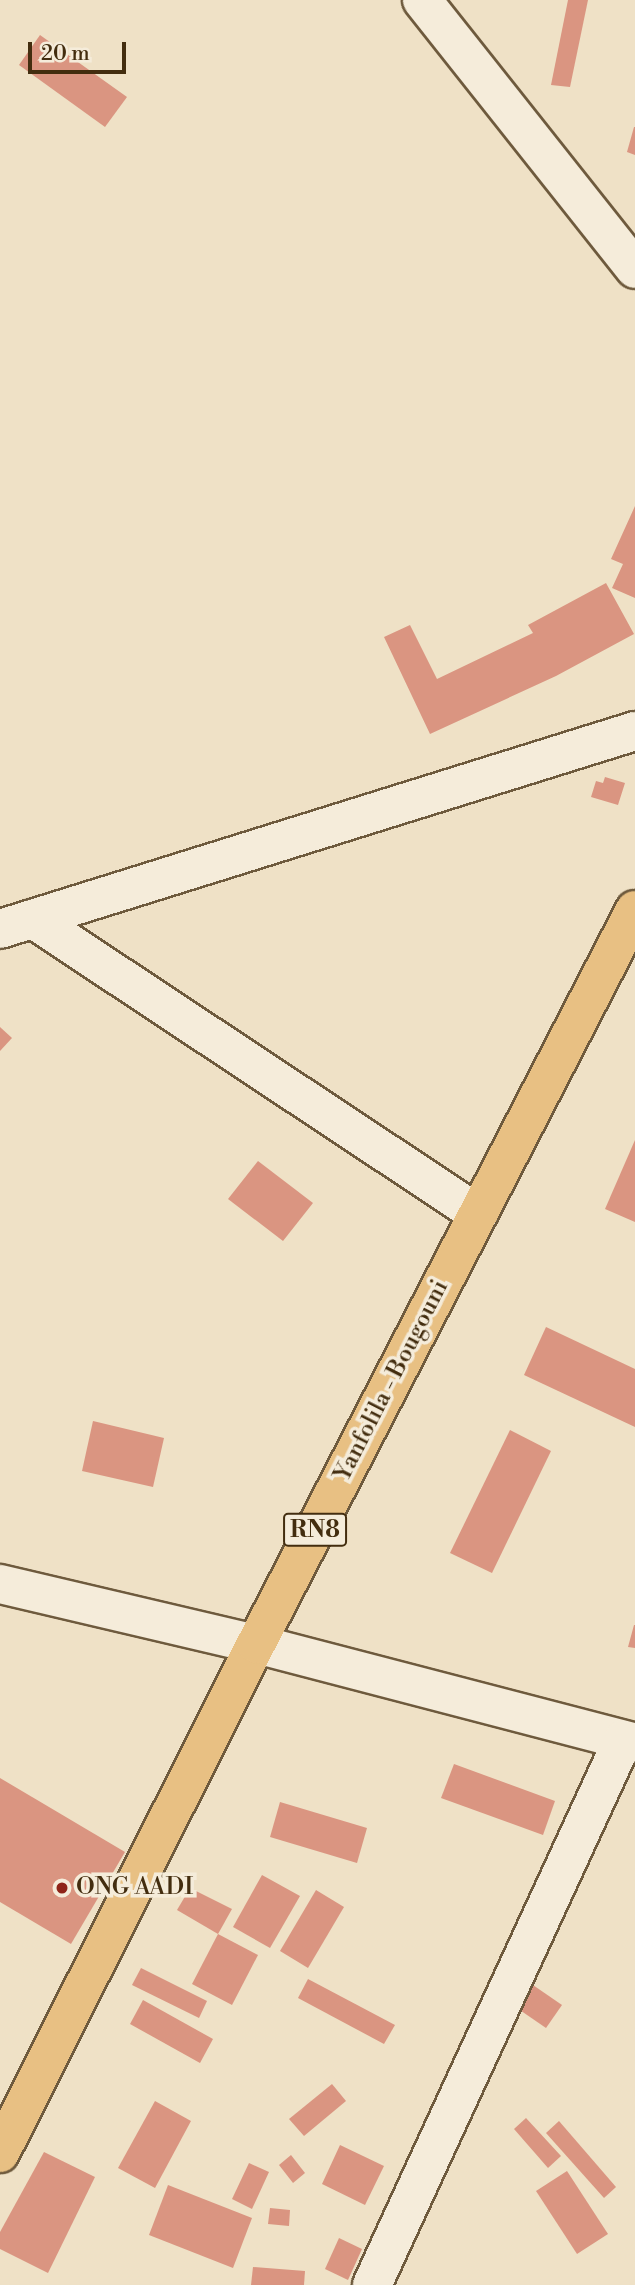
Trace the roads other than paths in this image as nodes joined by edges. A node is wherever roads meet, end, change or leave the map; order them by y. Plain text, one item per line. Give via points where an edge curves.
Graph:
1 (422, 0) edge
2 (635, 269) edge
3 (635, 731) edge
4 (635, 910) edge
5 (16, 924) edge
6 (478, 1214) junction
7 (0, 1584) edge
8 (256, 1644) junction
9 (629, 1742) edge
10 (0, 2153) edge
11 (372, 2285) edge

1 - 2 street
3 - 5 street
4 - 6 main road, Yanfolila - Bougouni / RN8
5 - 6 street
6 - 8 main road, Yanfolila - Bougouni / RN8
7 - 8 street
8 - 9 street
8 - 10 main road, Yanfolila - Bougouni / RN8
9 - 11 street

